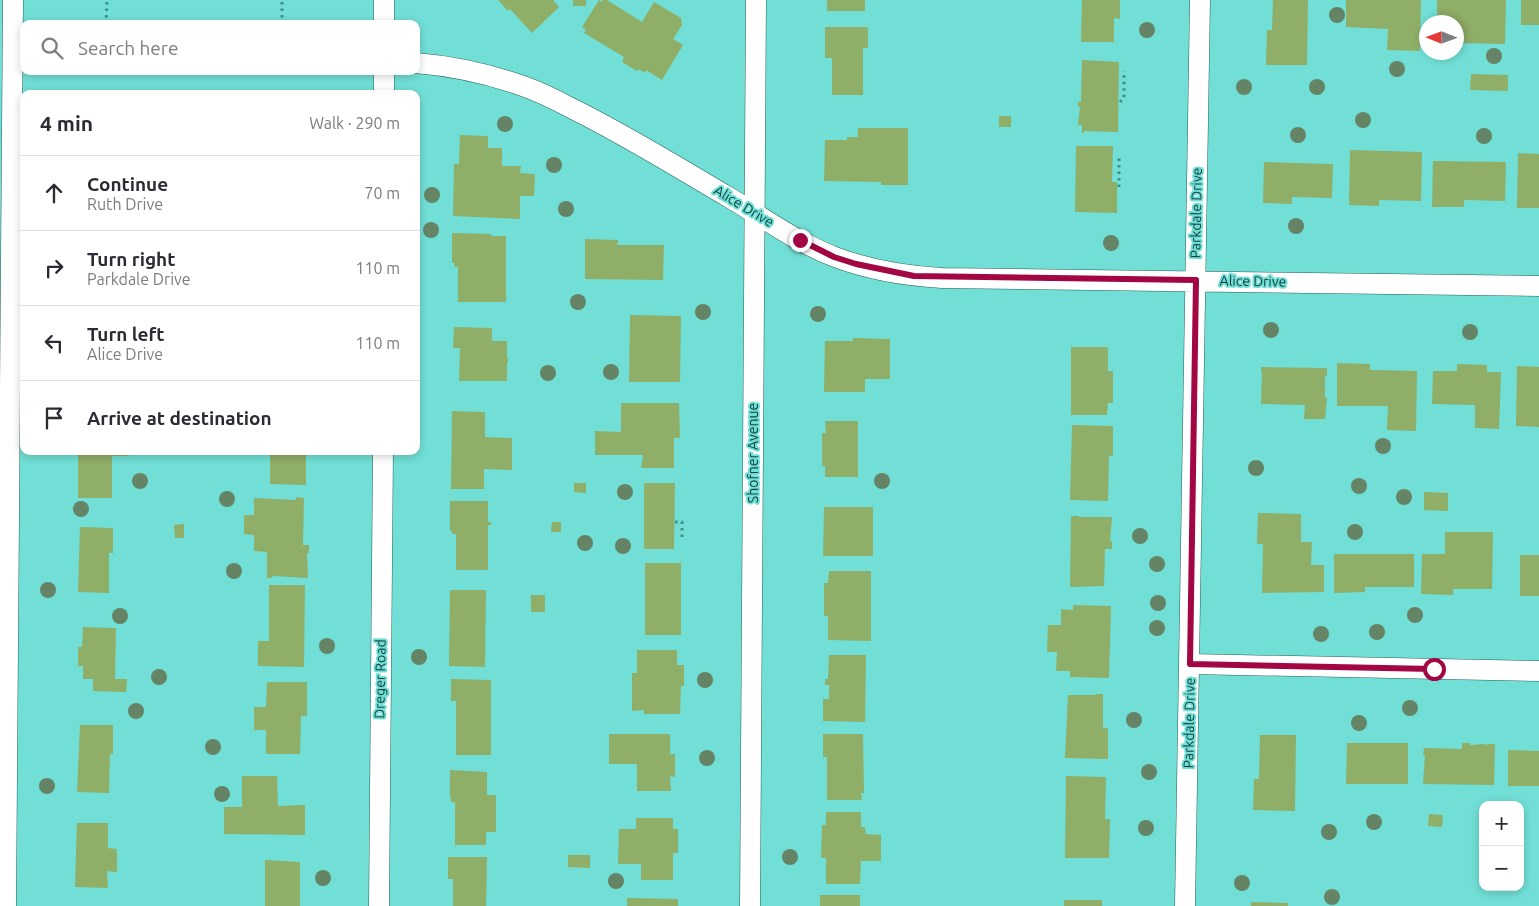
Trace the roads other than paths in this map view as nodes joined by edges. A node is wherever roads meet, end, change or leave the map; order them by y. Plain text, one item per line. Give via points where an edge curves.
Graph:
1 (14, 0) edge
2 (384, 0) edge
3 (756, 0) edge
4 (1200, 0) edge
5 (384, 20) edge
6 (12, 58) edge
7 (420, 63) edge
8 (384, 75) edge
9 (384, 90) edge
10 (755, 213) junction
11 (1196, 280) junction
12 (1539, 286) edge
13 (383, 455) edge
14 (1190, 664) junction
15 (1539, 671) edge
16 (6, 906) edge
17 (378, 906) edge
18 (750, 906) edge
19 (1185, 906) edge

1 - 6 street
2 - 5 street
3 - 10 street, Shofner Avenue
4 - 11 street, Parkdale Drive
6 - 16 street
7 - 10 street, Alice Drive via 469,71 525,86 619,132
8 - 9 street
10 - 11 street, Alice Drive via 834,257 914,276
10 - 18 street, Shofner Avenue
11 - 12 street, Alice Drive
11 - 14 street, Parkdale Drive
13 - 17 street, Dreger Road
14 - 15 street
14 - 19 street, Parkdale Drive

